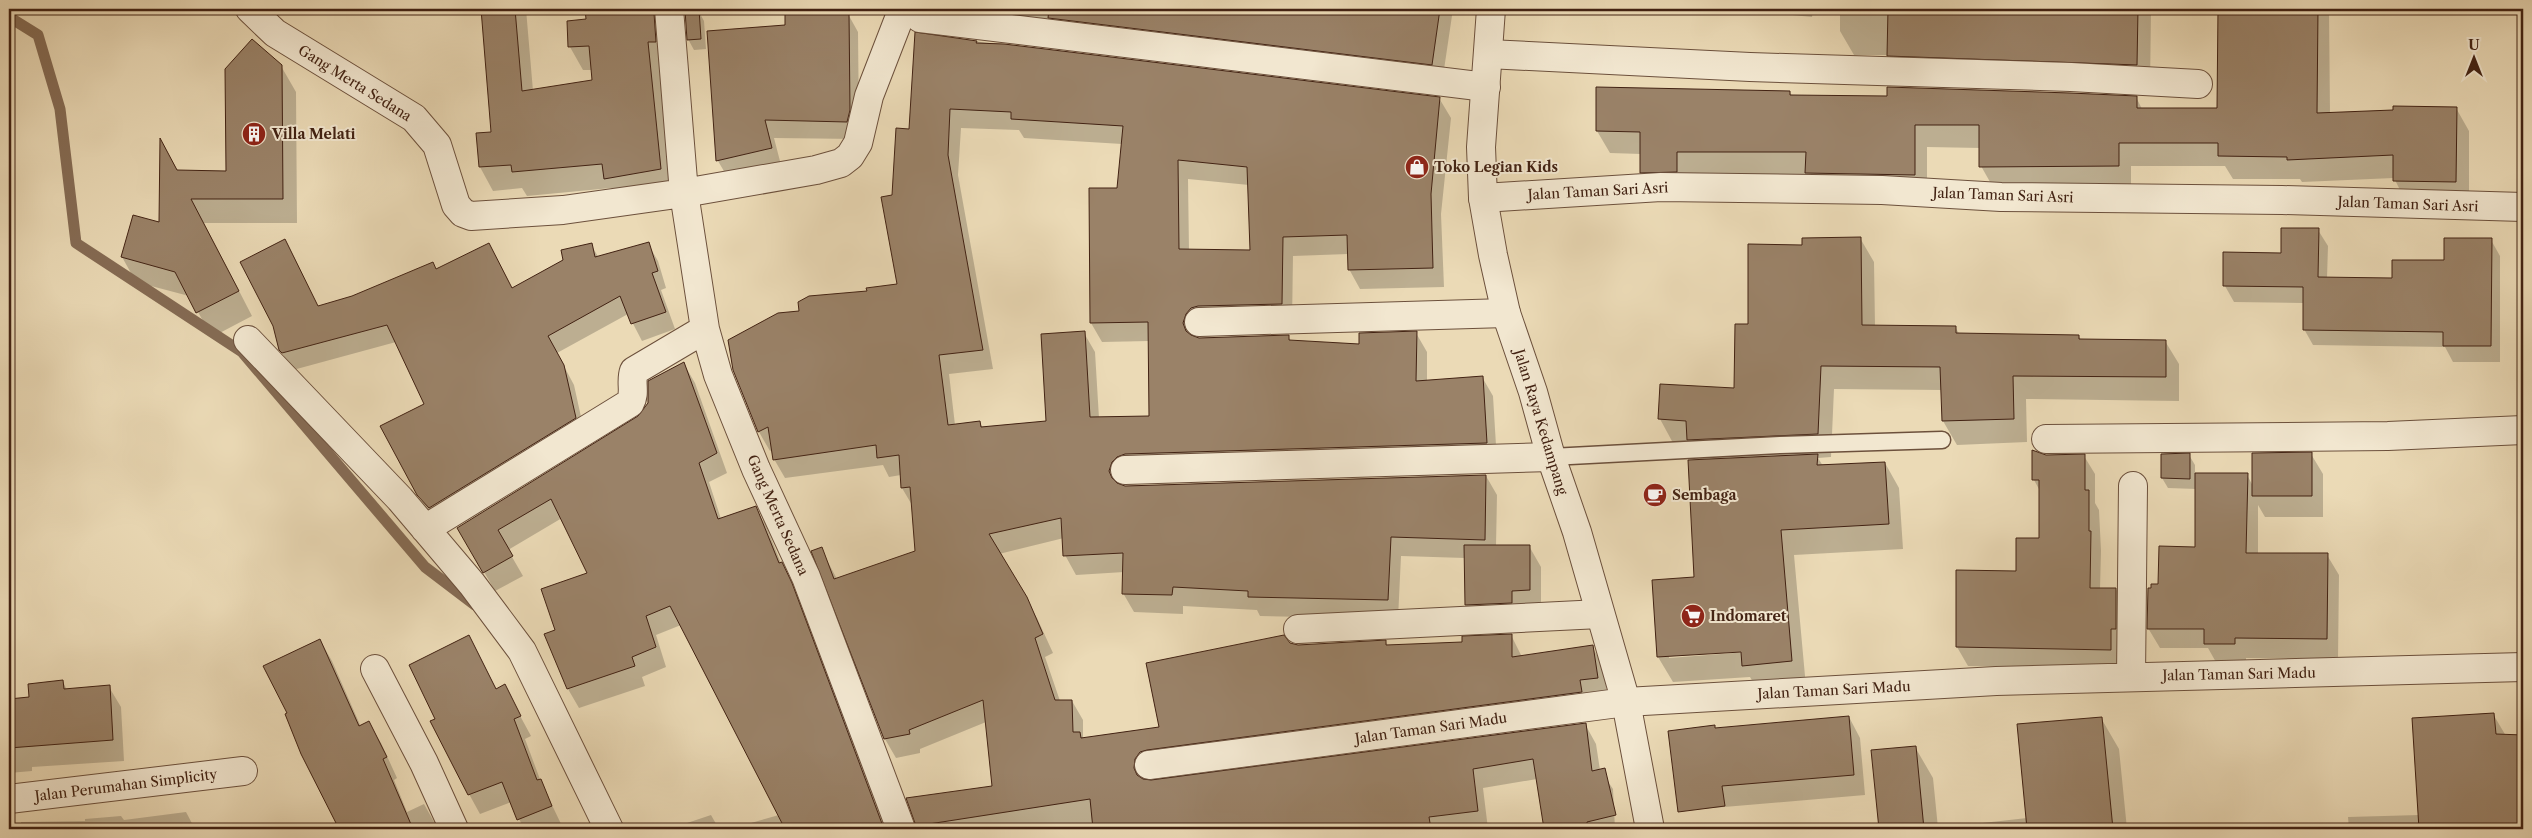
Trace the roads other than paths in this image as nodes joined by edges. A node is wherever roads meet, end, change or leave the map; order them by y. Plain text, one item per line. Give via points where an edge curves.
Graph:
1 (250, 9) edge
2 (669, 9) edge
3 (1491, 9) edge
4 (910, 14) edge
5 (1488, 54) junction
6 (2198, 84) dead end
7 (1486, 87) junction
8 (684, 193) junction
9 (1483, 198) junction
10 (2523, 207) edge
11 (1506, 313) junction
12 (1199, 322) dead end
13 (705, 329) junction
14 (248, 340) dead end
15 (2523, 430) edge
16 (2046, 439) dead end
17 (1942, 440) dead end
18 (1551, 457) junction
19 (1125, 470) dead end
20 (2133, 486) dead end
21 (425, 529) junction
22 (1600, 614) junction
23 (1298, 629) dead end
24 (2523, 668) edge
25 (375, 669) dead end
26 (2131, 676) junction
27 (1626, 702) junction
28 (1149, 765) dead end
29 (243, 772) dead end
30 (9, 799) edge
31 (454, 829) edge
32 (609, 829) edge
33 (901, 829) edge
34 (1650, 829) edge

1 - 8 street, Gang Merta Sedana via 275,33 414,118 437,145 456,205 466,214 496,216 563,210
2 - 8 street, Gang Merta Sedana
3 - 5 street, Jalan Raya Kedampang
4 - 7 street
4 - 8 street, Gang Merta Sedana via 900,16 869,96 861,135 850,156 841,163 816,170
5 - 6 street
5 - 7 street, Jalan Raya Kedampang
7 - 9 street, Jalan Raya Kedampang via 1481,147
8 - 13 street, Gang Merta Sedana
9 - 10 street, Jalan Taman Sari Asri via 1661,187
9 - 11 street, Jalan Raya Kedampang
11 - 12 street
11 - 18 street, Jalan Raya Kedampang
13 - 21 street via 634,371 631,378 634,397 630,403
13 - 33 street, Gang Merta Sedana via 718,375 756,469 806,577
14 - 21 street
15 - 16 street via 2388,436
17 - 18 lane
18 - 19 street
18 - 22 street, Jalan Raya Kedampang
20 - 26 street
21 - 32 street via 472,584 522,651
22 - 23 street
22 - 27 street, Jalan Raya Kedampang
24 - 26 street, Jalan Taman Sari Madu
25 - 31 street
26 - 27 street, Jalan Taman Sari Madu
27 - 28 street, Jalan Taman Sari Madu
27 - 34 street, Jalan Raya Kedampang
29 - 30 street, Jalan Perumahan Simplicity

